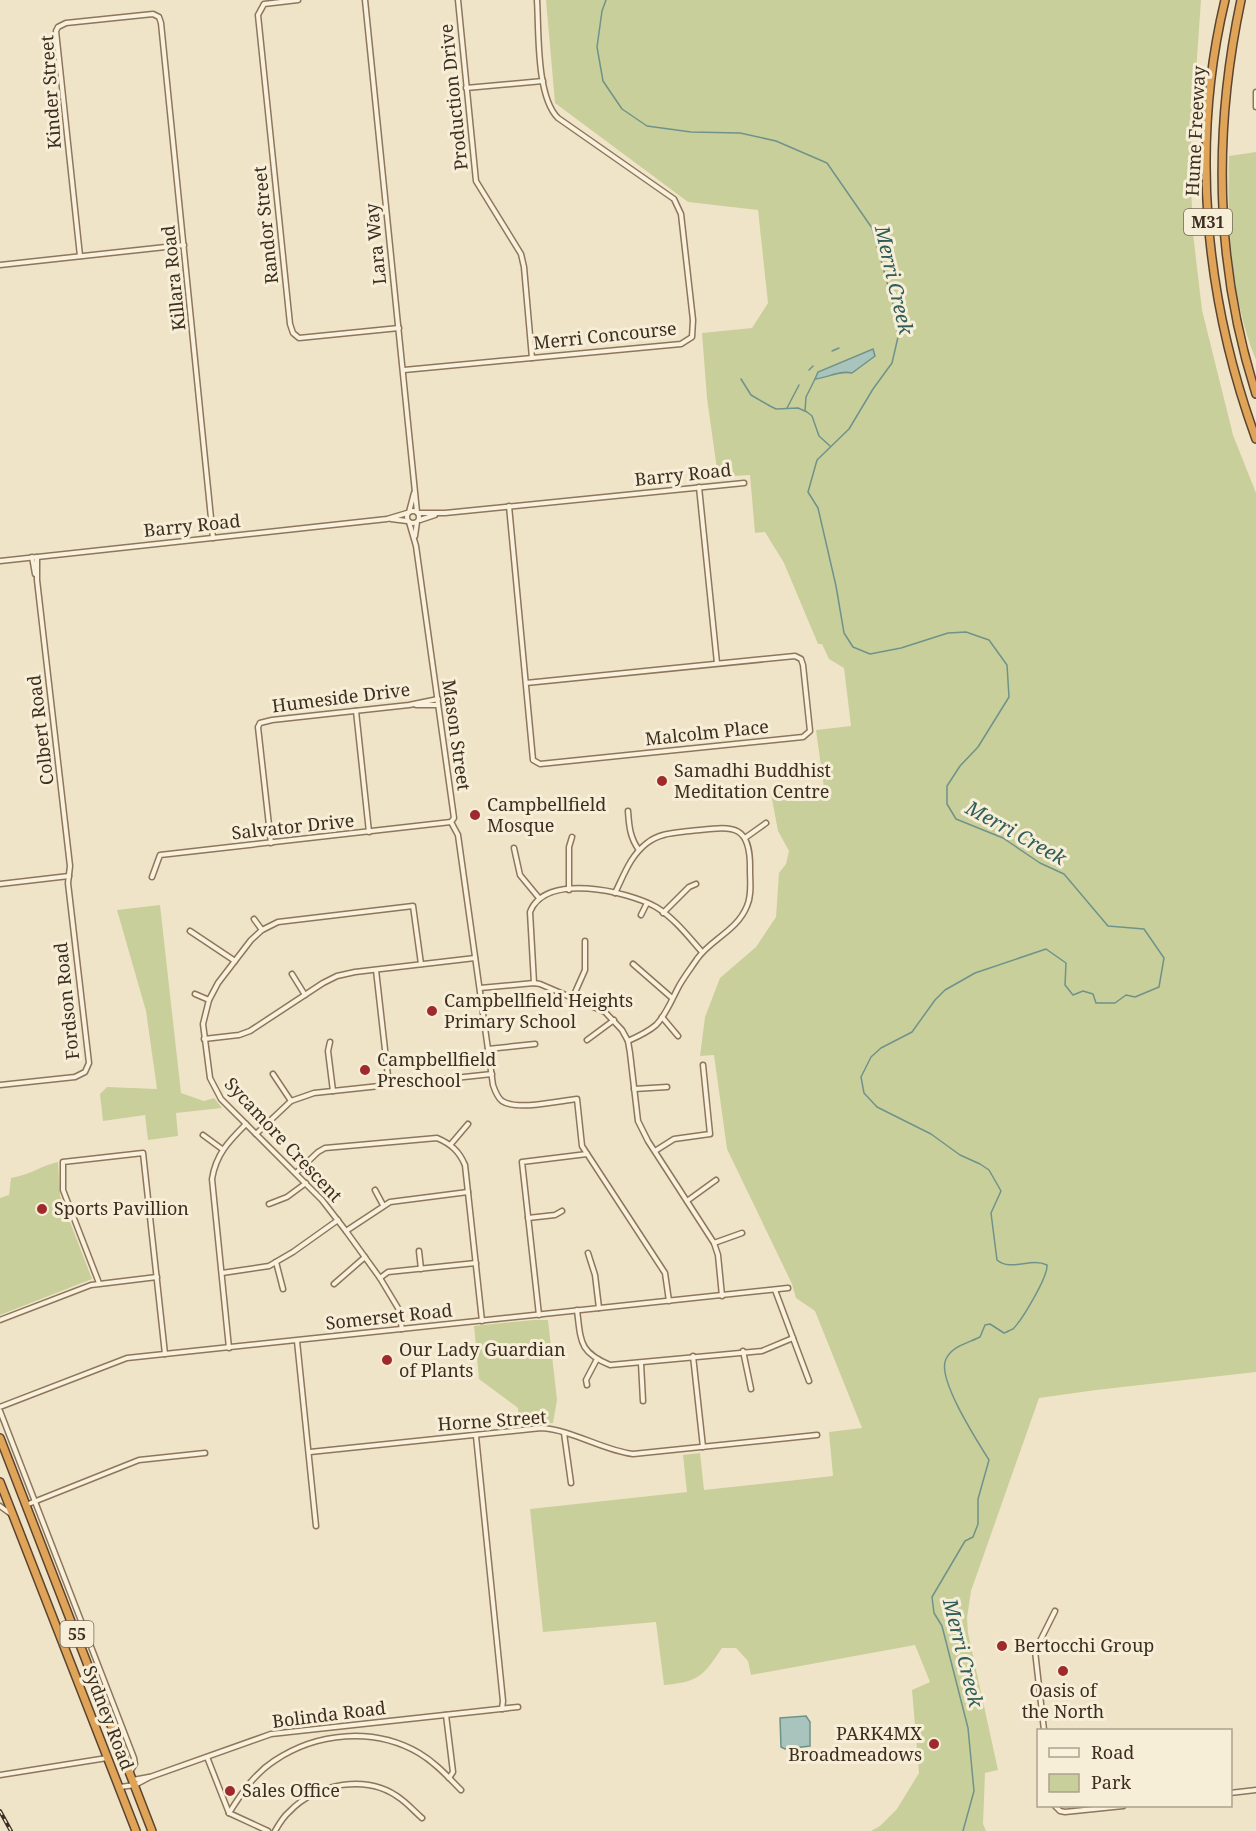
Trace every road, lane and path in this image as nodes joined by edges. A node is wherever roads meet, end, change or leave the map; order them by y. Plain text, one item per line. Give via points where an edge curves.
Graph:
1 (298, 0) edge
2 (365, 0) edge
3 (458, 0) edge
4 (537, 0) edge
5 (1226, 0) edge
6 (1241, 0) edge
7 (158, 16) joint
8 (543, 81) junction
9 (466, 88) junction
10 (1256, 92) edge
11 (1256, 97) edge
12 (1256, 107) edge
13 (184, 245) junction
14 (80, 256) junction
15 (0, 265) edge
16 (399, 328) junction
17 (532, 358) junction
18 (404, 370) junction
19 (1256, 394) edge
20 (1256, 439) edge
21 (744, 483) dead end
22 (414, 486) junction
23 (699, 487) junction
24 (508, 506) junction
25 (408, 512) junction
26 (418, 512) junction
27 (445, 513) junction
28 (387, 519) junction
29 (418, 521) junction
30 (409, 522) junction
31 (213, 538) junction
32 (415, 540) junction
33 (34, 557) junction
34 (0, 561) edge
35 (717, 663) junction
36 (526, 683) junction
37 (438, 702) junction
38 (356, 711) junction
39 (627, 811) dead end
40 (451, 822) junction
41 (766, 823) dead end
42 (369, 832) junction
43 (572, 837) dead end
44 (745, 838) junction
45 (271, 843) junction
46 (514, 848) dead end
47 (639, 850) junction
48 (69, 876) junction
49 (152, 877) dead end
50 (0, 884) edge
51 (696, 884) dead end
52 (569, 890) junction
53 (615, 893) junction
54 (539, 897) junction
55 (647, 903) junction
56 (663, 913) junction
57 (641, 915) dead end
58 (254, 919) dead end
59 (262, 930) junction
60 (190, 931) dead end
61 (585, 941) dead end
62 (702, 952) junction
63 (475, 958) junction
64 (235, 962) junction
65 (421, 964) junction
66 (633, 964) dead end
67 (376, 969) junction
68 (291, 974) dead end
69 (534, 983) junction
70 (480, 988) junction
71 (195, 994) dead end
72 (305, 995) junction
73 (573, 997) junction
74 (672, 998) junction
75 (209, 1000) junction
76 (662, 1017) junction
77 (614, 1020) junction
78 (678, 1036) dead end
79 (204, 1039) junction
80 (587, 1040) dead end
81 (628, 1041) junction
82 (330, 1042) dead end
83 (536, 1044) dead end
84 (488, 1049) junction
85 (703, 1065) dead end
86 (273, 1074) dead end
87 (492, 1074) junction
88 (0, 1084) edge
89 (389, 1085) junction
90 (668, 1087) dead end
91 (634, 1089) junction
92 (333, 1091) junction
93 (291, 1101) junction
94 (246, 1124) junction
95 (468, 1124) dead end
96 (256, 1134) junction
97 (202, 1135) dead end
98 (451, 1144) junction
99 (222, 1149) junction
100 (655, 1151) junction
101 (587, 1154) junction
102 (296, 1173) junction
103 (716, 1180) dead end
104 (306, 1183) junction
105 (375, 1190) dead end
106 (468, 1192) junction
107 (687, 1200) junction
108 (269, 1204) dead end
109 (383, 1205) junction
110 (562, 1211) dead end
111 (528, 1218) junction
112 (338, 1220) junction
113 (346, 1231) junction
114 (742, 1233) dead end
115 (714, 1243) junction
116 (419, 1251) dead end
117 (588, 1253) dead end
118 (365, 1257) junction
119 (276, 1262) junction
120 (476, 1263) junction
121 (421, 1269) junction
122 (222, 1273) junction
123 (157, 1278) junction
124 (380, 1278) junction
125 (99, 1283) junction
126 (334, 1284) dead end
127 (788, 1288) dead end
128 (284, 1289) dead end
129 (775, 1290) junction
130 (722, 1296) junction
131 (669, 1301) junction
132 (599, 1308) junction
133 (577, 1310) junction
134 (539, 1315) junction
135 (0, 1320) edge
136 (482, 1321) junction
137 (402, 1329) junction
138 (793, 1338) junction
139 (297, 1341) junction
140 (229, 1348) junction
141 (743, 1352) junction
142 (165, 1354) junction
143 (693, 1356) junction
144 (597, 1359) junction
145 (641, 1363) junction
146 (809, 1381) dead end
147 (587, 1385) dead end
148 (751, 1389) dead end
149 (643, 1401) dead end
150 (0, 1409) edge
151 (0, 1424) edge
152 (7, 1431) junction
153 (564, 1433) junction
154 (817, 1435) dead end
155 (476, 1436) junction
156 (0, 1438) edge
157 (703, 1447) junction
158 (309, 1452) junction
159 (205, 1454) dead end
160 (0, 1482) edge
161 (571, 1483) dead end
162 (2, 1494) edge
163 (34, 1501) junction
164 (26, 1505) junction
165 (0, 1506) edge
166 (14, 1516) junction
167 (316, 1526) dead end
168 (1055, 1611) dead end
169 (87, 1635) junction
170 (78, 1638) junction
171 (518, 1707) dead end
172 (502, 1709) junction
173 (446, 1715) junction
174 (1044, 1729) edge
175 (108, 1757) junction
176 (207, 1757) junction
177 (130, 1772) junction
178 (0, 1774) edge
179 (449, 1778) junction
180 (134, 1782) junction
181 (119, 1787) junction
182 (461, 1790) dead end
183 (1256, 1790) edge
184 (1232, 1793) edge
185 (1055, 1807) edge
186 (1114, 1807) edge
187 (229, 1813) junction
188 (422, 1818) dead end
189 (136, 1831) edge
190 (152, 1831) edge
191 (268, 1831) edge
192 (275, 1831) edge

1 - 16 street, Randor Street via 270,3 261,7 258,15 293,333 299,338
2 - 16 street, Lara Way
3 - 9 street, Production Drive
4 - 8 street, Merri Concourse
5 - 20 highway, Hume Freeway / M31 via 1209,101 1208,225 1226,343
6 - 19 highway, Hume Freeway / M31 via 1226,87 1222,203 1234,309
7 - 13 street, Killara Road
7 - 14 street, Kinder Street via 151,13 66,23 56,31
8 - 9 street
8 - 17 street, Merri Concourse via 546,101 558,118 674,199 681,214 693,320 692,337 681,344
9 - 17 street, Production Drive via 476,181 523,260
10 - 11 street
11 - 12 street
13 - 14 street
13 - 31 street, Killara Road
14 - 15 street
16 - 18 street, Lara Way
17 - 18 street, Merri Concourse
18 - 22 street, Lara Way
21 - 23 street, Barry Road
22 - 25 street
22 - 26 street
23 - 24 street, Barry Road
23 - 35 street
24 - 27 street, Barry Road
24 - 36 street
25 - 26 street, Barry Road
25 - 28 street, Barry Road
25 - 30 street, Mason Street
26 - 27 street, Barry Road
26 - 29 street, Mason Street
27 - 29 street, Barry Road
28 - 30 street, Barry Road
28 - 31 street, Barry Road
29 - 30 street, Barry Road
29 - 32 street, Mason Street
30 - 32 street, Mason Street
31 - 33 street, Barry Road
32 - 37 street, Mason Street
33 - 34 street, Barry Road
33 - 48 street, Colbert Road
35 - 36 street
35 - 36 street, Malcolm Place via 795,656 801,659 810,730 803,737 540,764 533,760
37 - 38 street, Humeside Drive
37 - 40 street, Mason Street via 454,818
38 - 42 street
38 - 45 street, Humeside Drive via 260,723
39 - 47 street via 630,833
40 - 42 street, Salvator Drive
40 - 63 street, Mason Street via 458,835
41 - 44 street
42 - 45 street, Salvator Drive
43 - 52 street
44 - 47 street via 725,827 668,833
44 - 62 street via 750,856 747,906 730,929
45 - 49 street, Salvator Drive via 160,855
46 - 54 street via 520,875
47 - 53 street
48 - 50 street
48 - 88 street, Fordson Road via 88,1065 75,1077
51 - 56 street
52 - 53 street via 596,888
52 - 54 street
53 - 55 street
54 - 69 street via 530,912
55 - 56 street
55 - 57 street
56 - 62 street
58 - 59 street
59 - 64 street, Sycamore Crescent
59 - 65 street, Sycamore Crescent via 278,922 413,906
60 - 64 street
61 - 73 street via 585,970
62 - 74 street
63 - 65 street
63 - 70 street, Mason Street
64 - 75 street, Sycamore Crescent
65 - 67 street
66 - 74 street
67 - 72 street via 337,976
67 - 89 street
68 - 72 street
69 - 70 street
69 - 73 street
70 - 84 street, Mason Street
71 - 75 street
72 - 79 street via 250,1030
73 - 77 street
74 - 76 street
75 - 79 street, Sycamore Crescent
76 - 78 street
76 - 81 street via 655,1026
77 - 80 street
77 - 81 street
79 - 94 street, Sycamore Crescent via 212,1083 221,1099
81 - 91 street
82 - 92 street
83 - 84 street
84 - 87 street, Mason Street
85 - 100 street via 710,1134 674,1138
86 - 93 street
87 - 89 street
87 - 101 street, Mason Street via 497,1095 508,1104 577,1099 582,1146
89 - 92 street
90 - 91 street
91 - 100 street via 638,1121
92 - 93 street
93 - 96 street
94 - 96 street, Sycamore Crescent
94 - 99 street
95 - 98 street
96 - 102 street, Sycamore Crescent
97 - 99 street
98 - 102 street via 437,1138 325,1148
98 - 106 street via 465,1165
99 - 122 street via 212,1179
100 - 107 street
101 - 111 street via 522,1162
101 - 131 street via 665,1273
102 - 104 street, Sycamore Crescent
103 - 107 street
104 - 108 street
104 - 112 street, Sycamore Crescent
105 - 109 street
106 - 109 street
106 - 120 street
107 - 115 street
109 - 113 street
110 - 111 street
111 - 134 street
112 - 113 street, Sycamore Crescent
112 - 119 street
113 - 118 street, Sycamore Crescent
114 - 115 street
115 - 130 street
116 - 121 street
117 - 132 street
118 - 124 street, Sycamore Crescent
118 - 126 street
119 - 122 street
119 - 128 street
120 - 121 street
120 - 136 street
121 - 124 street via 388,1272
122 - 140 street
123 - 125 street
123 - 125 street via 143,1153 63,1162 63,1190
123 - 142 street
124 - 137 street, Sycamore Crescent via 398,1308
125 - 135 street
127 - 129 street, Somerset Road
129 - 130 street, Somerset Road
129 - 138 street
130 - 131 street, Somerset Road
131 - 132 street, Somerset Road
132 - 133 street, Somerset Road
133 - 134 street, Somerset Road
133 - 144 street via 582,1342
134 - 136 street, Somerset Road
136 - 137 street, Somerset Road
137 - 139 street, Somerset Road
138 - 141 street via 767,1349
138 - 146 street
139 - 140 street, Somerset Road
139 - 158 street
140 - 142 street, Somerset Road
141 - 143 street
141 - 148 street
142 - 150 street, Somerset Road via 121,1359
143 - 145 street
143 - 157 street
144 - 145 street via 610,1365
144 - 147 street
145 - 149 street
150 - 152 street, Sydney Road
151 - 152 street, Sydney Road
152 - 163 street, Sydney Road
153 - 155 street, Horne Street via 541,1428
153 - 157 street, Horne Street via 633,1454
153 - 161 street
154 - 157 street, Horne Street
155 - 158 street, Horne Street
155 - 172 street
156 - 164 highway, Sydney Road / 55
158 - 167 street
159 - 163 street via 139,1460
160 - 162 highway, Sydney Road / 55
162 - 166 highway, Sydney Road / 55
163 - 164 street
163 - 169 street, Sydney Road
164 - 170 highway, Sydney Road / 55
165 - 166 street
166 - 175 highway, Sydney Road / 55
168 - 174 street via 1035,1651
169 - 170 street
169 - 177 street, Sydney Road via 134,1758
170 - 177 highway, Sydney Road / 55
171 - 172 street, Bolinda Road
172 - 173 street, Bolinda Road
173 - 176 street, Bolinda Road via 271,1734
173 - 179 street via 453,1772
175 - 178 street
175 - 181 highway, Sydney Road / 55
176 - 180 street, Bolinda Road
176 - 187 street
177 - 180 highway, Sydney Road / 55
179 - 182 street
179 - 187 street via 420,1754 385,1739 347,1736 321,1740 274,1761 244,1790
180 - 181 street, Bolinda Road
180 - 190 highway, Sydney Road / 55
181 - 189 highway, Sydney Road / 55
183 - 184 street
185 - 186 street via 1065,1812
187 - 191 street
188 - 192 street via 401,1798 385,1790 340,1785 300,1802

